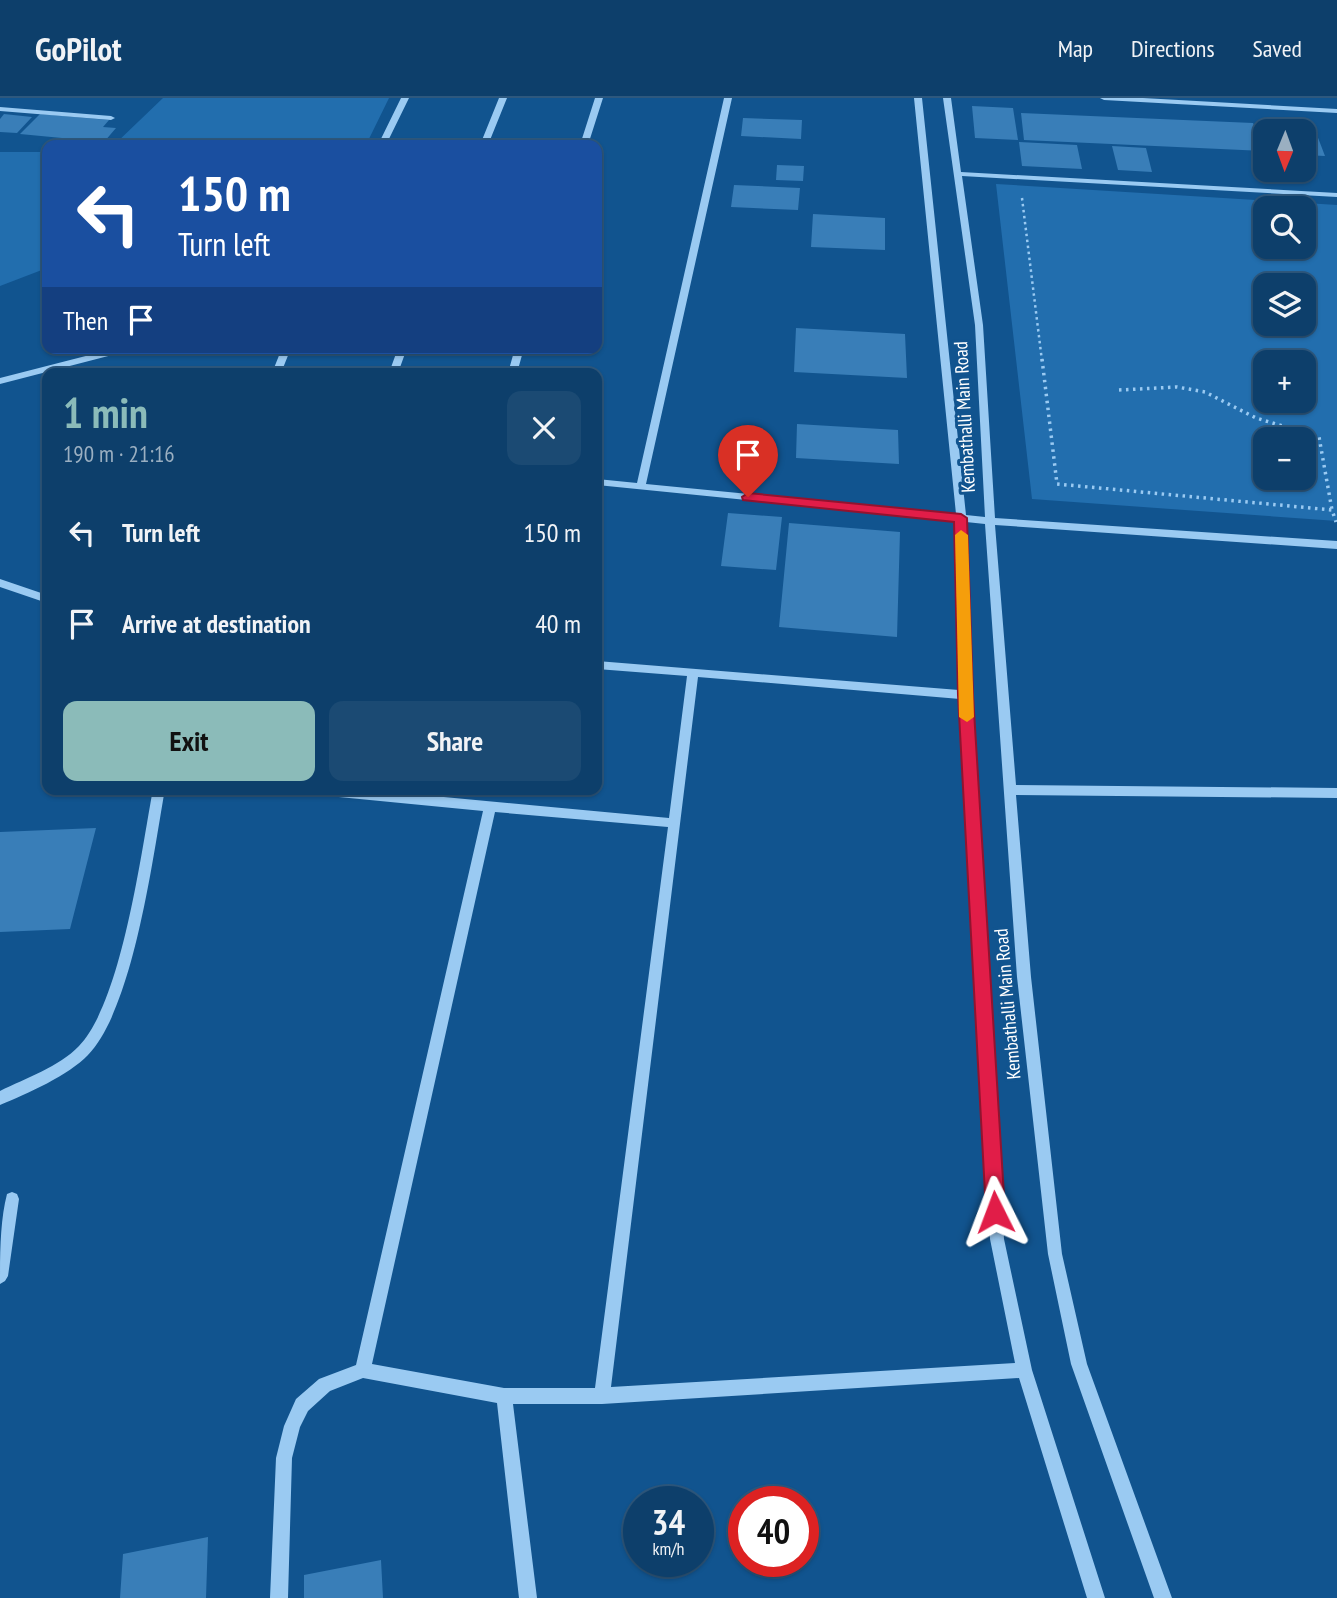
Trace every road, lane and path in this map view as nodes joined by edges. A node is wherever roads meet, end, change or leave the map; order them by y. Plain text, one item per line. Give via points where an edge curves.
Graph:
1 (405, 98) edge
2 (503, 98) edge
3 (599, 98) edge
4 (728, 98) edge
5 (918, 98) edge
6 (947, 98) edge
7 (1104, 98) edge
8 (0, 109) edge
9 (1337, 111) edge
10 (111, 118) dead end
11 (384, 140) edge
12 (486, 140) edge
13 (586, 140) edge
14 (960, 174) junction
15 (1337, 195) edge
16 (1021, 196) dead end
17 (105, 354) edge
18 (51, 368) edge
19 (42, 370) edge
20 (0, 381) edge
21 (1119, 390) dead end
22 (602, 482) edge
23 (641, 486) junction
24 (1332, 510) junction
25 (961, 518) junction
26 (990, 521) junction
27 (1337, 526) edge
28 (1337, 545) edge
29 (0, 583) edge
30 (42, 597) edge
31 (602, 665) edge
32 (693, 673) junction
33 (965, 695) junction
34 (1011, 790) junction
35 (1337, 793) edge
36 (158, 795) edge
37 (369, 795) edge
38 (490, 807) junction
39 (674, 823) junction
40 (0, 1098) edge
41 (12, 1199) dead end
42 (0, 1276) edge
43 (363, 1370) junction
44 (1024, 1370) junction
45 (504, 1396) junction
46 (602, 1396) junction
47 (279, 1598) edge
48 (528, 1598) edge
49 (1096, 1598) edge
50 (1163, 1598) edge

1 - 11 street
2 - 12 street
3 - 13 street
4 - 23 street
5 - 25 street, Kembathalli Main Road
6 - 14 street, Kembathalli Main Road
7 - 9 street
8 - 10 street
14 - 15 street
14 - 26 street, Kembathalli Main Road via 979,325
16 - 24 path via 1058,484
17 - 18 street
19 - 20 street
21 - 24 path via 1177,387 1205,392 1256,418 1319,438
22 - 23 street
23 - 25 street
24 - 27 path
25 - 26 street
25 - 33 street, Kembathalli Main Road
26 - 28 street
26 - 34 street, Kembathalli Main Road
29 - 30 street
31 - 32 street
32 - 33 street
32 - 39 street
33 - 44 street, Kembathalli Main Road via 997,1239
34 - 35 street
34 - 50 street, Kembathalli Main Road via 1024,977 1055,1254 1079,1364
36 - 40 street via 113,1000 99,1033 64,1065
37 - 38 street
38 - 39 street
38 - 43 street
39 - 46 street
41 - 42 street
43 - 45 street
43 - 47 street via 324,1385 302,1405 292,1426 284,1458
44 - 46 street
44 - 49 street, Kembathalli Main Road
45 - 46 street
45 - 48 street

